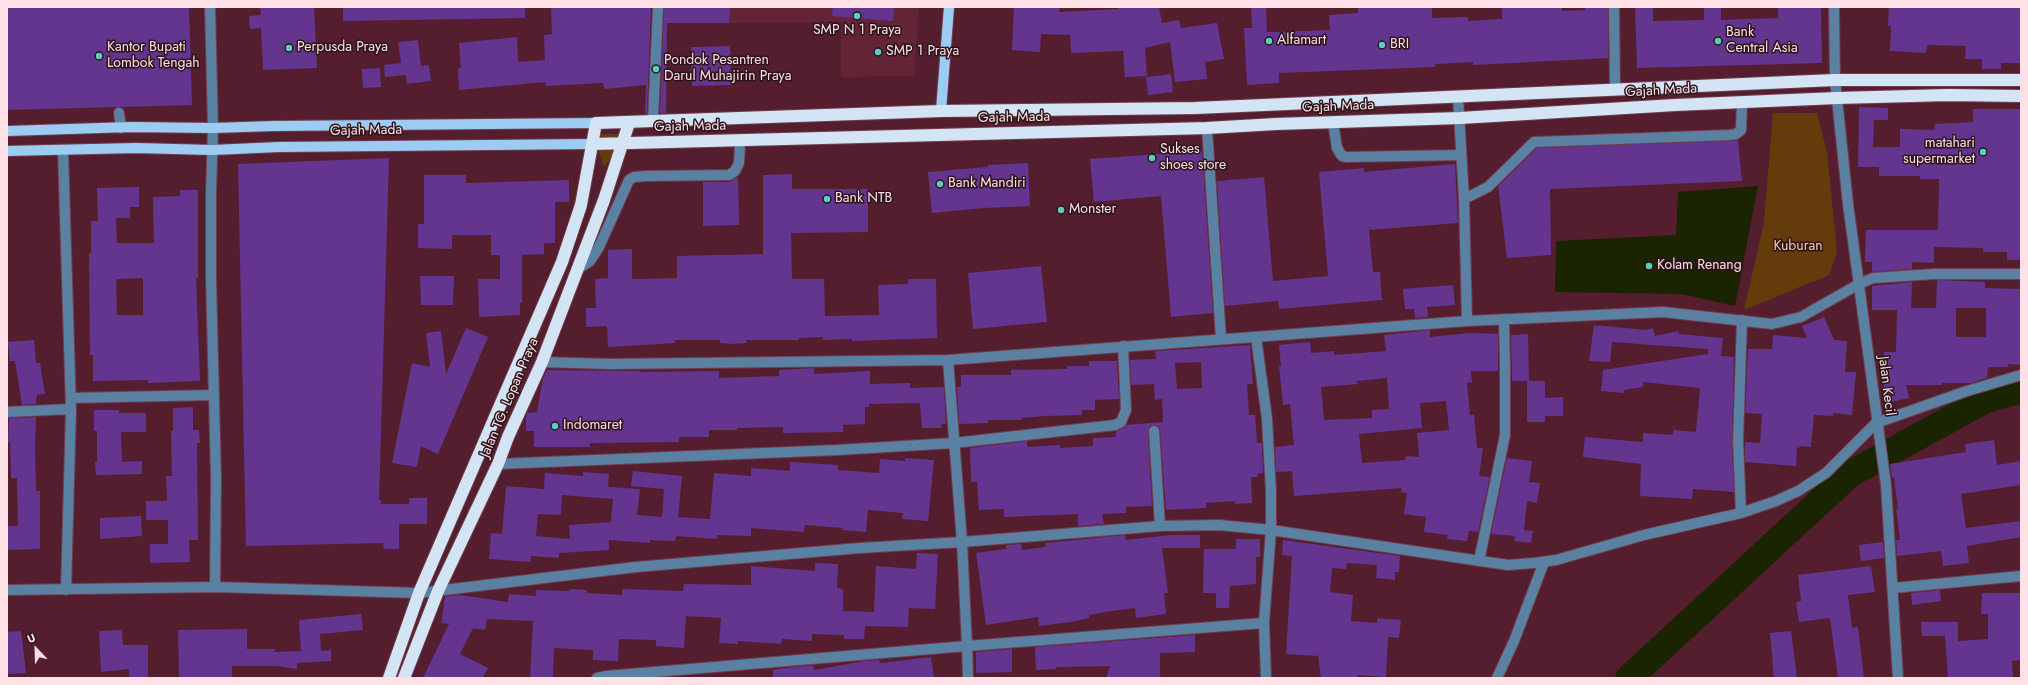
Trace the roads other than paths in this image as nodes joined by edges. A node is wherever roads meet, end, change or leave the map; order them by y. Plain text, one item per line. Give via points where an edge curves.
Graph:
1 (210, 7) edge
2 (658, 7) edge
3 (949, 7) edge
4 (1614, 7) edge
5 (1834, 7) edge
6 (1835, 80) junction
7 (2021, 80) edge
8 (1615, 89) junction
9 (1458, 96) junction
10 (2021, 96) edge
11 (1837, 98) junction
12 (1742, 103) junction
13 (941, 111) junction
14 (119, 113) dead end
15 (1460, 118) junction
16 (653, 121) junction
17 (1333, 122) junction
18 (596, 123) junction
19 (629, 123) junction
20 (121, 128) junction
21 (213, 128) junction
22 (1207, 128) junction
23 (7, 131) edge
24 (740, 141) junction
25 (592, 144) junction
26 (622, 144) junction
27 (212, 150) junction
28 (63, 151) junction
29 (7, 152) edge
30 (1461, 155) junction
31 (1464, 199) junction
32 (578, 268) junction
33 (2021, 274) edge
34 (1859, 284) junction
35 (1504, 318) junction
36 (1742, 320) junction
37 (1467, 321) junction
38 (1256, 337) junction
39 (1221, 339) junction
40 (1123, 346) junction
41 (948, 360) junction
42 (542, 362) junction
43 (2021, 375) edge
44 (213, 395) junction
45 (70, 398) junction
46 (71, 409) junction
47 (7, 412) edge
48 (1876, 423) junction
49 (1154, 431) dead end
50 (954, 443) junction
51 (498, 464) junction
52 (1741, 513) junction
53 (1160, 526) junction
54 (1271, 530) junction
55 (962, 542) junction
56 (1479, 560) junction
57 (1544, 562) junction
58 (2021, 576) edge
59 (215, 587) junction
60 (1893, 588) junction
61 (7, 590) edge
62 (66, 590) junction
63 (438, 592) junction
64 (419, 593) junction
65 (1264, 623) junction
66 (967, 646) junction
67 (389, 678) edge
68 (404, 678) edge
69 (597, 678) edge
70 (968, 678) edge
71 (1266, 678) edge
72 (1497, 678) edge
73 (1898, 678) edge

1 - 21 street
2 - 16 street
3 - 13 main road
4 - 8 street
5 - 6 street, Jalan Kecil
6 - 7 highway, Gajah Mada
6 - 8 highway, Gajah Mada
6 - 11 street, Jalan Kecil
8 - 9 highway, Gajah Mada
9 - 13 highway, Gajah Mada via 1195,108
9 - 15 street
10 - 11 highway, Gajah Mada
11 - 12 highway, Gajah Mada
11 - 34 street, Jalan Kecil
12 - 15 highway, Gajah Mada
12 - 31 street via 1742,127 1739,132 1729,135 1534,142 1488,187
13 - 16 highway, Gajah Mada
14 - 20 street
15 - 17 highway, Gajah Mada
15 - 30 street
16 - 19 highway, Gajah Mada
17 - 22 highway, Gajah Mada
17 - 30 street via 1338,150 1347,158
18 - 19 highway, Gajah Mada
18 - 21 main road, Gajah Mada
18 - 25 highway, Jalan TG. Lopan Praya
19 - 26 highway, Jalan TG. Lopan Praya
20 - 21 main road, Gajah Mada
20 - 23 main road, Gajah Mada
21 - 27 street
22 - 24 highway, Gajah Mada
22 - 39 street
24 - 26 highway, Gajah Mada
24 - 32 street via 739,163 735,171 729,175 646,176 629,180 599,247 590,261
25 - 26 highway, Gajah Mada
25 - 27 main road, Gajah Mada via 351,150
25 - 64 highway, Jalan TG. Lopan Praya via 581,204 562,262
26 - 32 highway, Jalan TG. Lopan Praya
27 - 28 main road, Gajah Mada via 136,148
27 - 44 street
28 - 29 main road, Gajah Mada
28 - 45 street
30 - 31 street
31 - 37 street
32 - 42 highway, Jalan TG. Lopan Praya
33 - 34 street via 1901,275 1873,278
34 - 36 street via 1817,309 1789,320 1772,324
34 - 48 street, Jalan Kecil
35 - 36 street via 1663,312
35 - 37 street
35 - 56 street via 1505,435
36 - 52 street via 1738,441
37 - 38 street
38 - 39 street
38 - 54 street via 1266,419
39 - 40 street
40 - 41 street
40 - 50 street via 1126,410 1125,416 1118,424
41 - 42 street via 625,364
41 - 50 street
42 - 51 highway, Jalan TG. Lopan Praya
43 - 48 street
44 - 45 street
44 - 59 street via 216,479
45 - 46 street
46 - 47 street
46 - 62 street
48 - 52 street via 1826,473 1798,491
48 - 60 street, Jalan Kecil via 1886,485
49 - 53 street
50 - 51 street via 696,457
50 - 55 street
51 - 63 highway, Jalan TG. Lopan Praya
52 - 57 street via 1644,535
53 - 54 street via 1219,525
53 - 55 street
54 - 56 street
54 - 65 street
55 - 63 street via 636,567
55 - 66 street
56 - 57 street via 1508,565
57 - 72 street
58 - 60 street
59 - 62 street
59 - 64 street
60 - 73 street, Jalan Kecil
61 - 62 street
63 - 64 street
63 - 68 highway, Jalan TG. Lopan Praya
64 - 67 highway, Jalan TG. Lopan Praya
65 - 66 street
65 - 71 street
66 - 69 street
66 - 70 street

